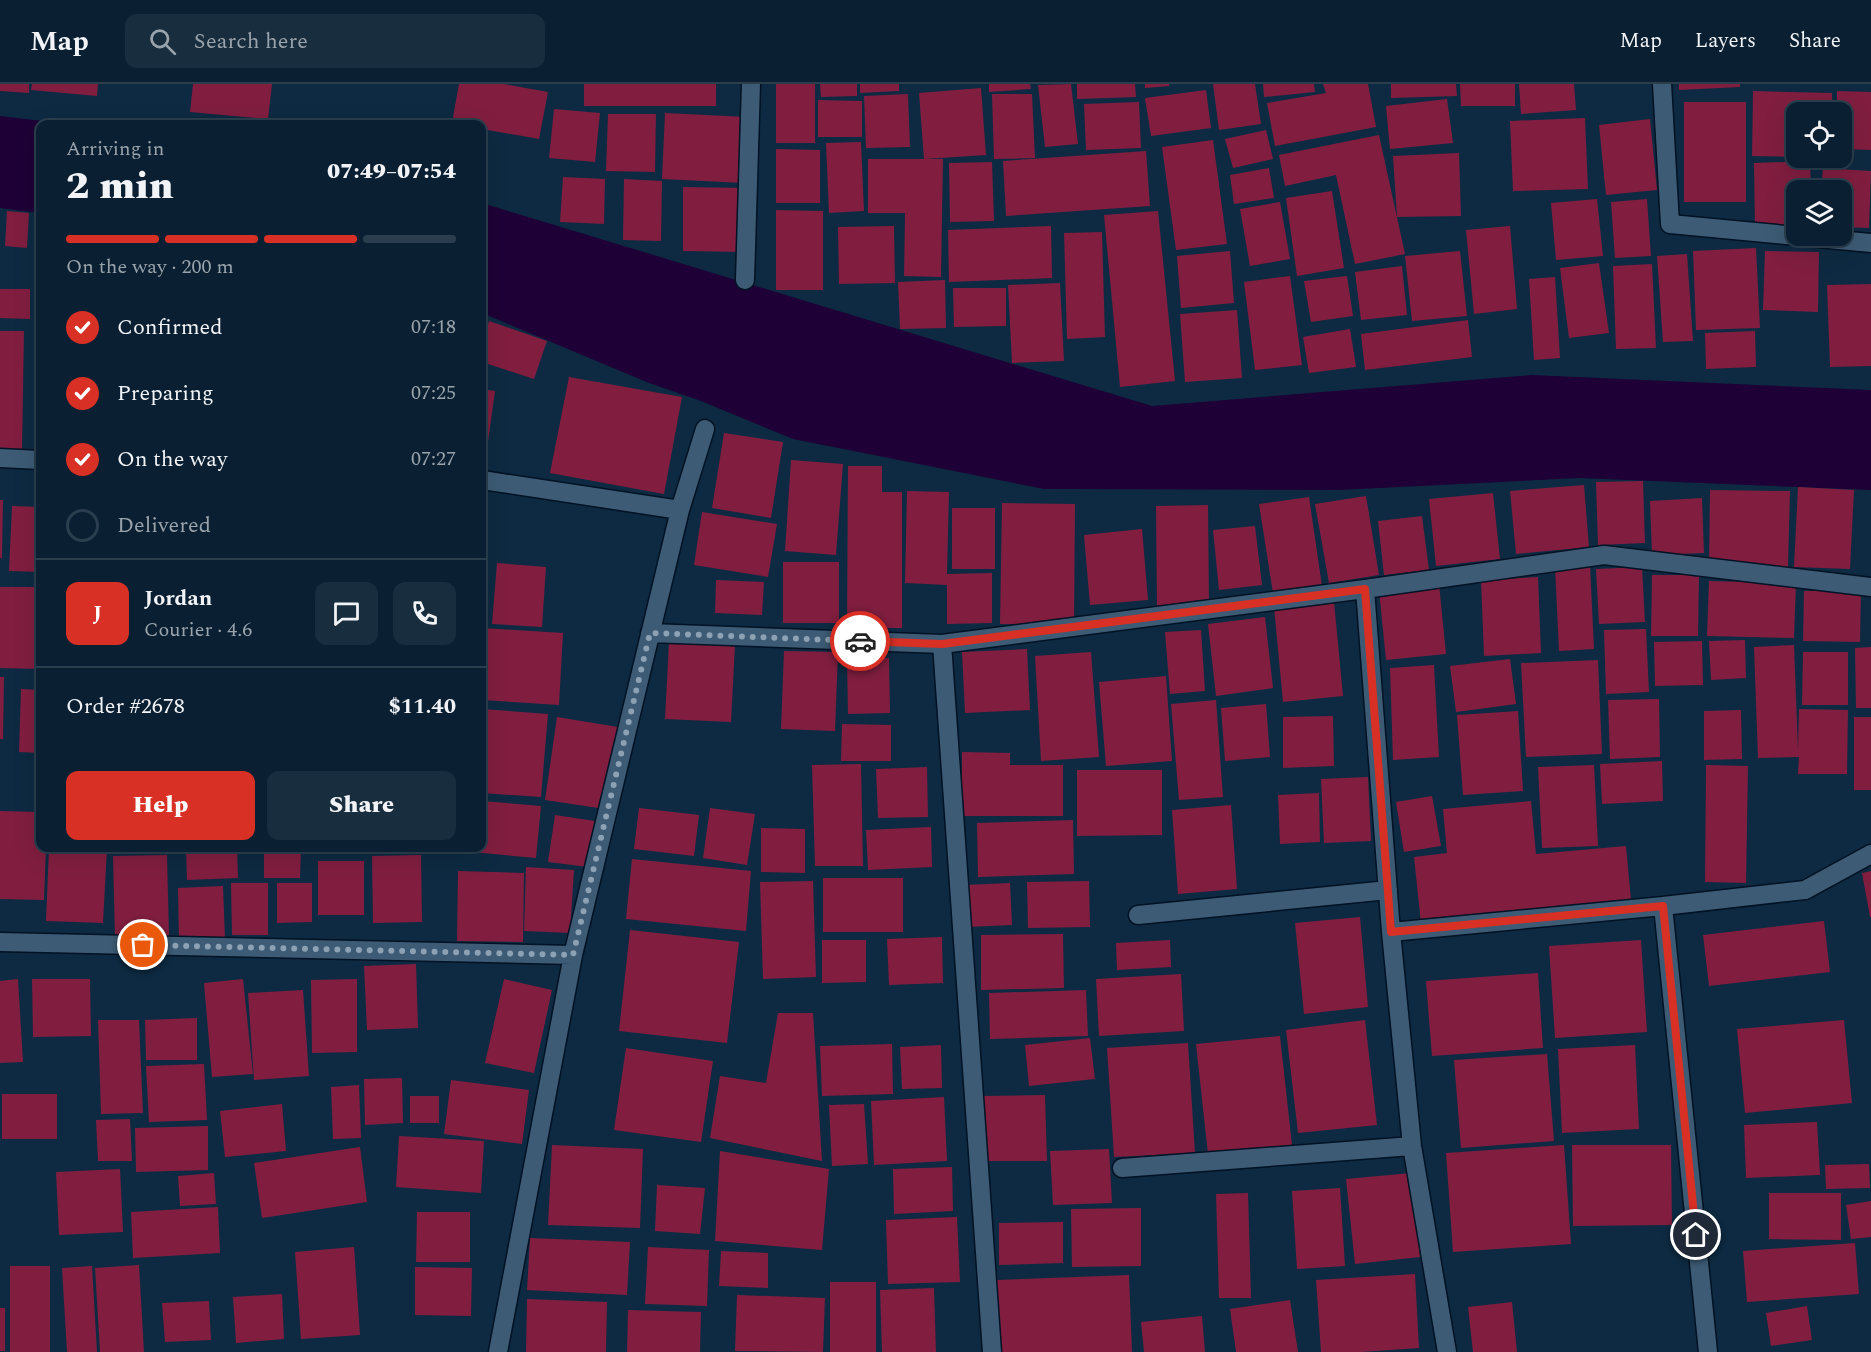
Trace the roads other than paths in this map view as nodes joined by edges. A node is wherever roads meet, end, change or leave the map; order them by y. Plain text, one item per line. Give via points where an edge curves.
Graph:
1 (752, 84) edge
2 (1662, 84) edge
3 (1871, 243) edge
4 (745, 280) dead end
5 (705, 429) dead end
6 (0, 458) edge
7 (36, 460) edge
8 (486, 481) edge
9 (680, 510) junction
10 (1871, 587) edge
11 (1365, 589) junction
12 (650, 633) junction
13 (942, 644) junction
14 (1871, 854) edge
15 (1388, 890) junction
16 (1663, 906) junction
17 (1138, 915) dead end
18 (1391, 932) junction
19 (0, 942) edge
20 (573, 955) junction
21 (1412, 1146) junction
22 (1122, 1168) dead end
23 (498, 1352) edge
24 (992, 1352) edge
25 (1447, 1352) edge
26 (1708, 1352) edge

1 - 4 street
2 - 3 street via 1670,224
5 - 9 street
6 - 7 street
8 - 9 street
9 - 12 street
10 - 11 street via 1604,555
11 - 13 street
11 - 15 street
12 - 13 street
12 - 20 street
13 - 24 street
14 - 16 street via 1805,890
15 - 17 street
15 - 18 street
16 - 18 street
16 - 26 street
18 - 21 street
19 - 20 street
20 - 23 street
21 - 22 street
21 - 25 street

